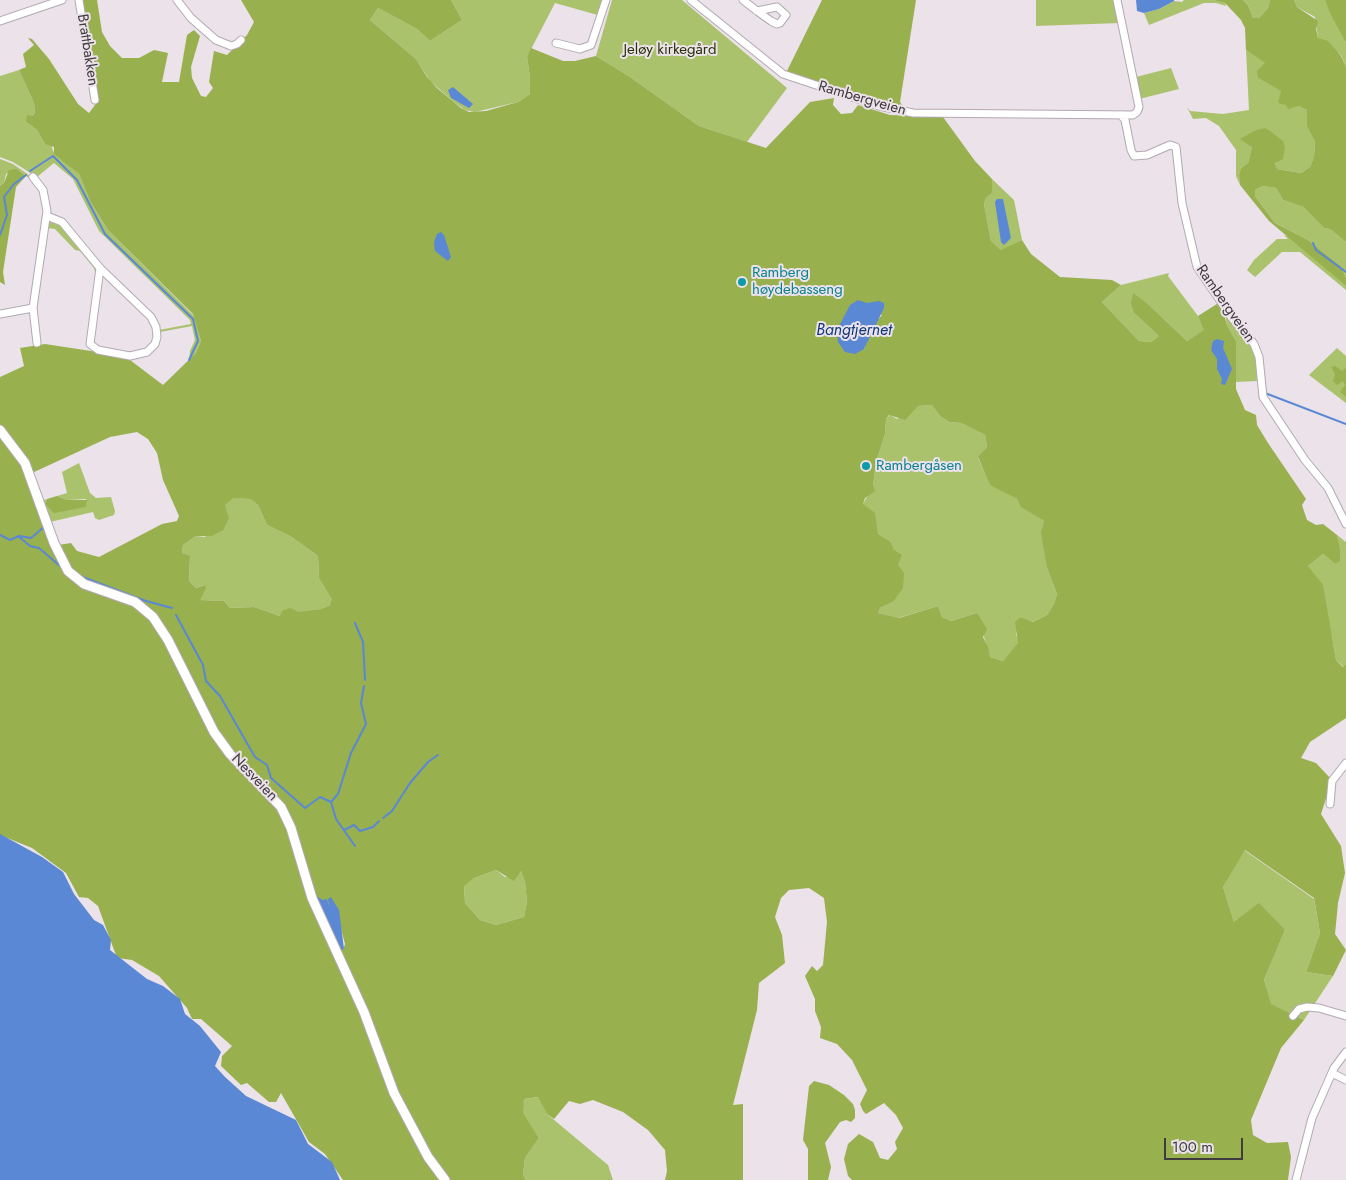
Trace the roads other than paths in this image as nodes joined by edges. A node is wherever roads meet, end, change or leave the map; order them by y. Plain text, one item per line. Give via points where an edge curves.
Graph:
1 (62, 0) edge
2 (79, 0) edge
3 (177, 0) edge
4 (606, 0) edge
5 (691, 0) edge
6 (743, 0) edge
7 (1117, 0) edge
8 (757, 11) dead end
9 (0, 21) edge
10 (240, 40) dead end
11 (556, 43) dead end
12 (95, 100) dead end
13 (1121, 115) junction
14 (33, 177) dead end
15 (47, 216) junction
16 (100, 268) junction
17 (33, 308) junction
18 (0, 314) edge
19 (36, 343) dead end
20 (0, 430) edge
21 (1346, 524) edge
22 (1346, 763) edge
23 (1330, 804) dead end
24 (1293, 1016) dead end
25 (1346, 1016) edge
26 (1346, 1052) edge
27 (1332, 1073) junction
28 (1346, 1080) edge
29 (445, 1180) edge
30 (1296, 1180) edge

1 - 9 street, Brattbakken
2 - 12 street, Brattbakken
3 - 10 street via 216,40 231,46
4 - 11 street via 591,45 580,49
5 - 13 street, Rambergveien via 783,74 865,103 913,113
6 - 8 street
7 - 13 street via 1139,106 1136,113
13 - 21 street, Rambergveien via 1134,156 1172,145 1176,148 1182,203 1197,267 1254,344 1263,397 1328,488
14 - 15 street via 45,195
15 - 16 street via 62,222
15 - 17 street
16 - 16 street via 154,322 156,341 147,352 130,356 98,350 90,344
17 - 18 street
17 - 19 street
20 - 29 main road, Nesveien via 25,463 54,543 68,570 84,584 135,602 153,616 214,732 230,754 281,807 291,828 312,898 364,1012 394,1093 428,1157
22 - 23 street via 1332,780
24 - 25 street via 1306,1007
26 - 27 street
27 - 28 street
27 - 30 street via 1310,1126

